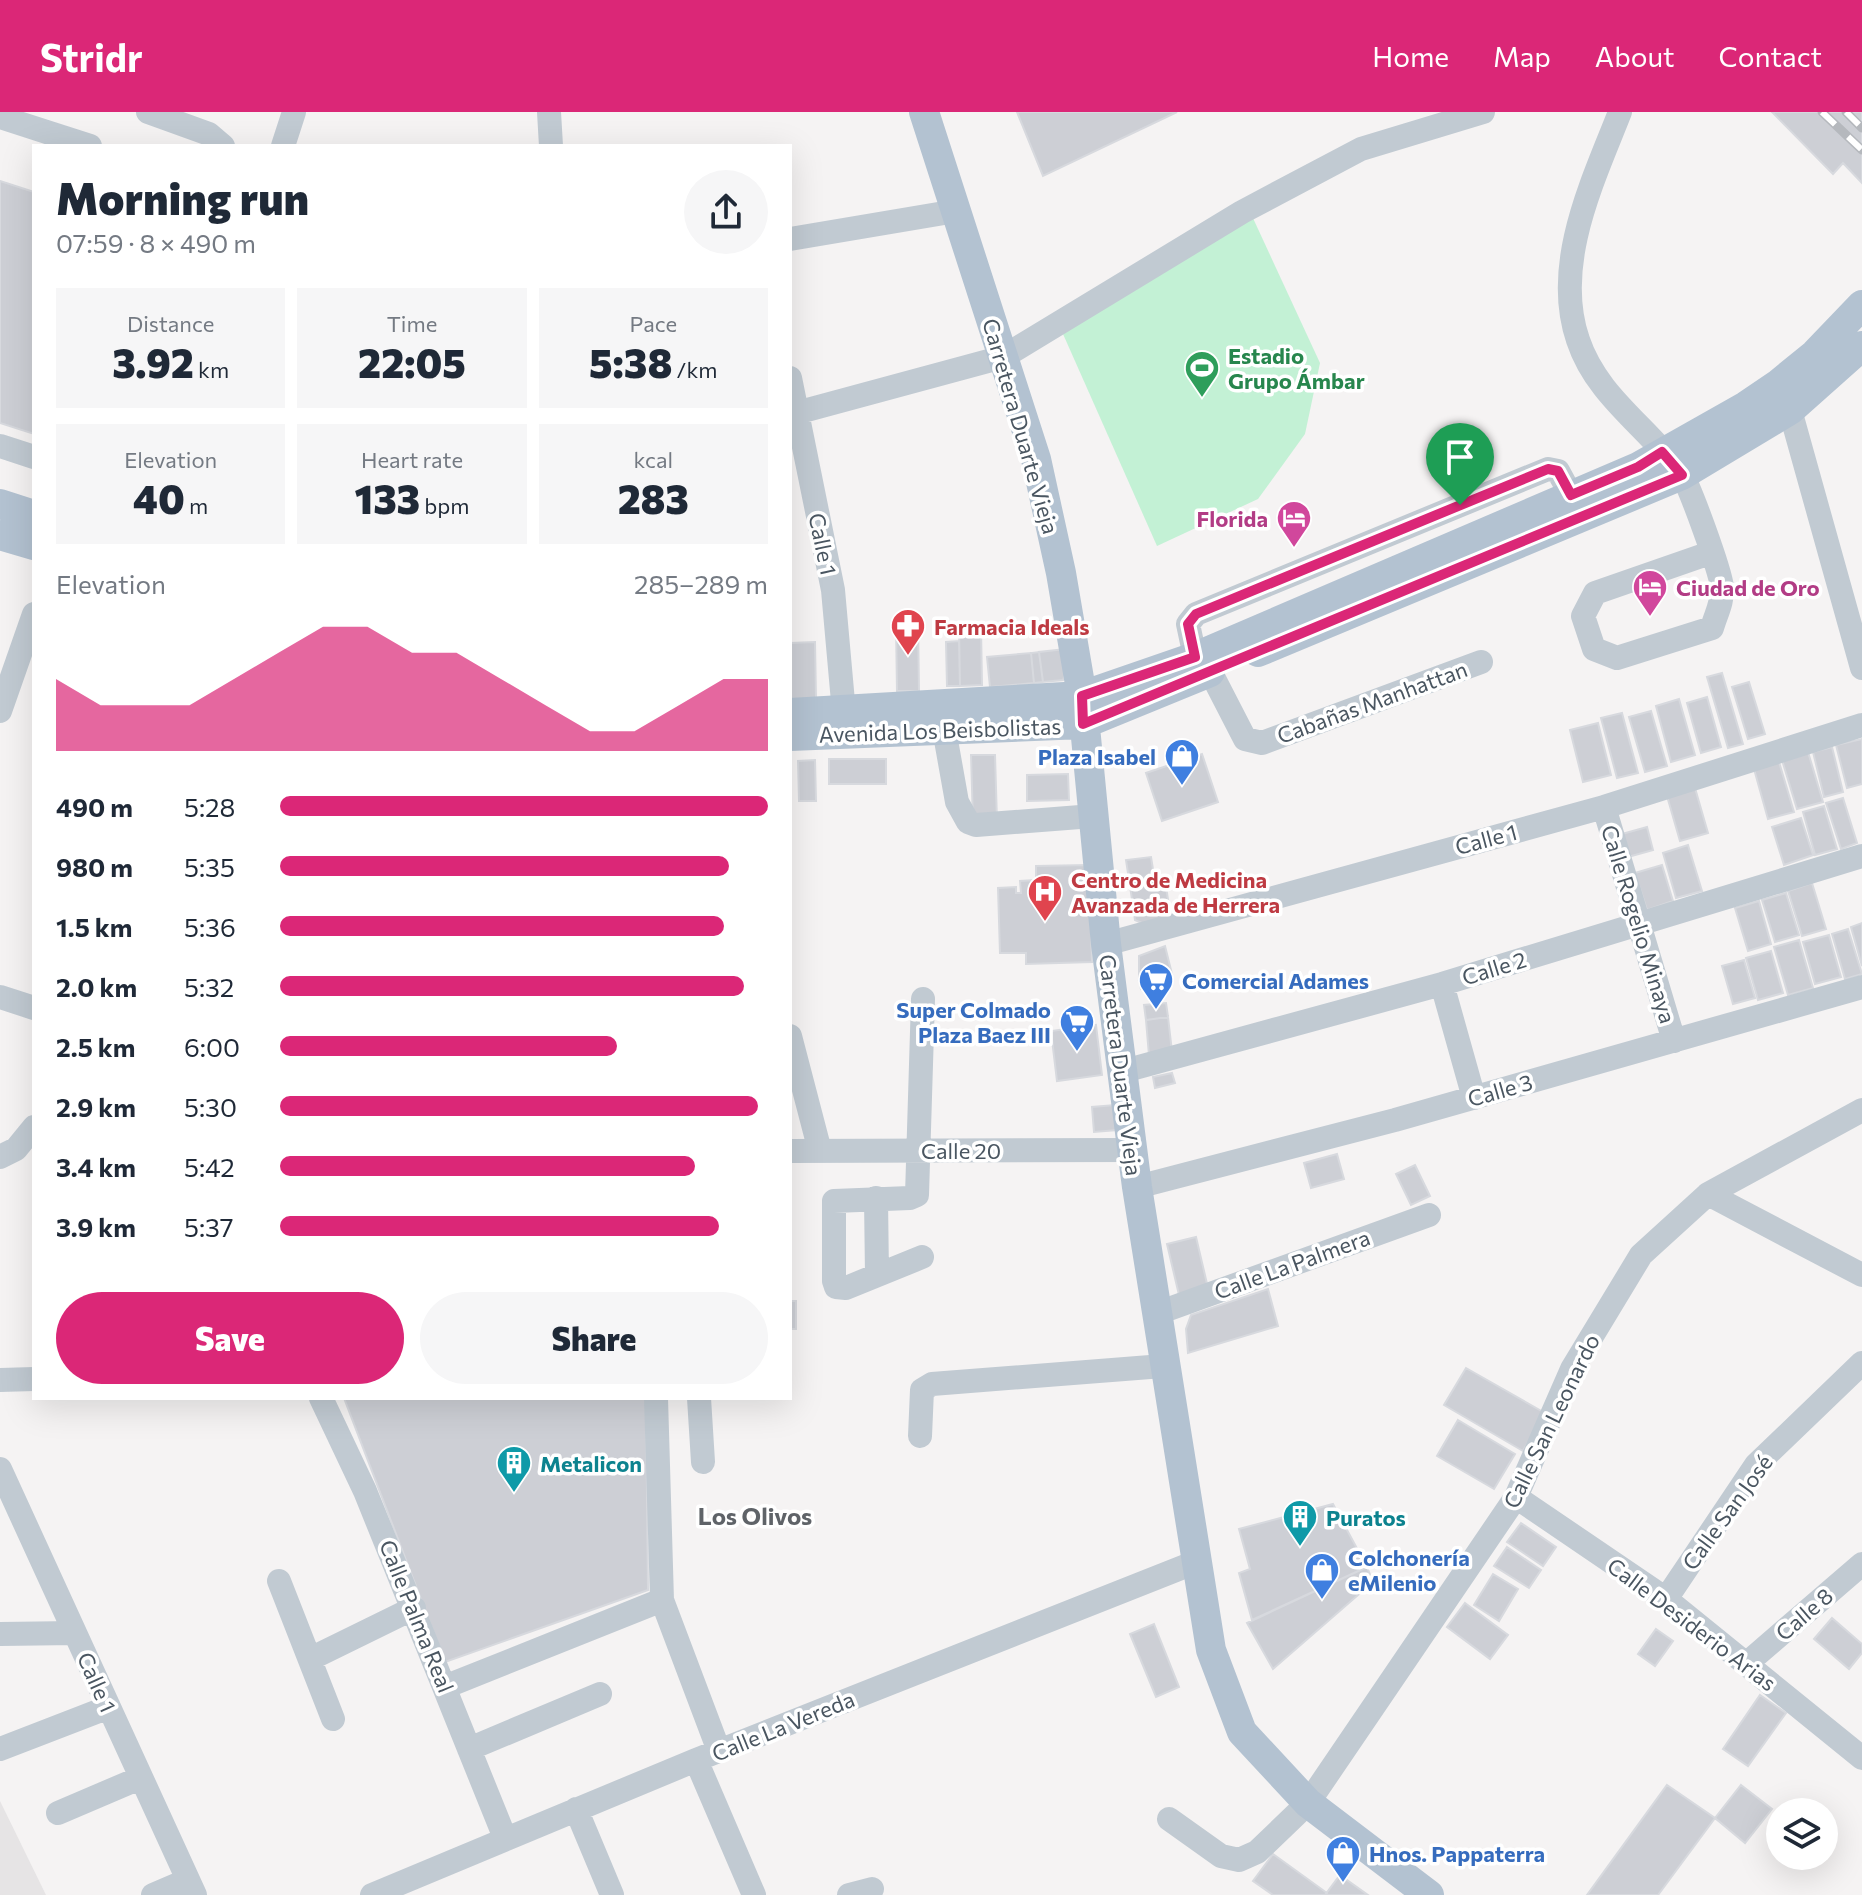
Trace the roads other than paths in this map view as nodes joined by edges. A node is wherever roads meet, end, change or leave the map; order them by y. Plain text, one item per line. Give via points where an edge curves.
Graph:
1 (148, 112) edge
2 (294, 112) edge
3 (549, 112) edge
4 (924, 112) edge
5 (1483, 112) edge
6 (1620, 112) edge
7 (0, 117) edge
8 (84, 144) edge
9 (221, 144) edge
10 (284, 144) edge
11 (551, 144) edge
12 (956, 211) junction
13 (792, 239) edge
14 (1862, 305) edge
15 (1856, 354) edge
16 (1003, 357) junction
17 (792, 395) edge
18 (1783, 398) junction
19 (795, 421) edge
20 (0, 446) edge
21 (1662, 452) junction
22 (32, 456) edge
23 (1682, 475) junction
24 (0, 504) edge
25 (32, 514) edge
26 (0, 535) edge
27 (32, 544) edge
28 (1710, 553) junction
29 (32, 620) edge
30 (1481, 662) dead end
31 (1203, 664) junction
32 (1862, 668) edge
33 (1082, 710) junction
34 (0, 711) edge
35 (792, 713) edge
36 (844, 713) junction
37 (1862, 725) edge
38 (944, 729) junction
39 (792, 736) edge
40 (1604, 807) junction
41 (1093, 816) junction
42 (1862, 856) edge
43 (1638, 924) junction
44 (1106, 944) junction
45 (1442, 984) junction
46 (1862, 987) edge
47 (0, 997) edge
48 (923, 999) dead end
49 (32, 1007) edge
50 (1674, 1041) junction
51 (792, 1044) edge
52 (1124, 1071) junction
53 (1474, 1098) junction
54 (1862, 1110) edge
55 (32, 1129) edge
56 (1133, 1150) junction
57 (792, 1151) edge
58 (820, 1151) junction
59 (920, 1151) junction
60 (0, 1157) edge
61 (1137, 1187) junction
62 (1708, 1194) junction
63 (876, 1198) junction
64 (1429, 1215) dead end
65 (922, 1257) dead end
66 (877, 1275) junction
67 (1862, 1275) edge
68 (1155, 1314) junction
69 (1862, 1363) edge
70 (1163, 1366) junction
71 (32, 1379) edge
72 (0, 1380) edge
73 (322, 1400) edge
74 (656, 1400) edge
75 (699, 1400) edge
76 (920, 1436) dead end
77 (703, 1462) dead end
78 (0, 1469) edge
79 (1516, 1497) junction
80 (1196, 1562) junction
81 (1862, 1564) edge
82 (279, 1581) dead end
83 (1666, 1599) junction
84 (662, 1600) junction
85 (414, 1608) junction
86 (75, 1633) junction
87 (0, 1634) edge
88 (310, 1659) junction
89 (1746, 1664) junction
90 (447, 1686) junction
91 (600, 1694) dead end
92 (109, 1707) junction
93 (333, 1719) dead end
94 (0, 1749) edge
95 (469, 1749) junction
96 (1860, 1752) edge
97 (707, 1756) junction
98 (140, 1778) junction
99 (1308, 1803) junction
100 (576, 1809) junction
101 (58, 1813) dead end
102 (1169, 1819) dead end
103 (505, 1838) junction
104 (192, 1887) edge
105 (153, 1895) edge
106 (372, 1895) edge
107 (612, 1895) edge
108 (754, 1895) edge
109 (1429, 1895) edge

1 - 9 street via 209,134
2 - 10 street
3 - 11 street
4 - 12 main road, Carretera Duarte Vieja
5 - 16 street via 1361,149 1242,212
6 - 21 street via 1587,196 1569,281 1577,339 1602,389
7 - 8 street
12 - 13 street
12 - 16 main road, Carretera Duarte Vieja
14 - 18 main road, Avenida Los Beisbolistas via 1815,354
15 - 18 main road, Avenida Los Beisbolistas
16 - 19 street
16 - 33 main road, Carretera Duarte Vieja via 1036,459 1061,573
17 - 19 street, Calle 1
18 - 21 main road, Avenida Los Beisbolistas via 1746,406
18 - 23 main road, Avenida Los Beisbolistas
18 - 32 street
19 - 36 street, Calle 1 via 833,590
20 - 22 street
21 - 23 street
21 - 31 main road, Avenida Los Beisbolistas
23 - 28 street
23 - 31 main road, Avenida Los Beisbolistas
24 - 25 main road
26 - 27 main road
28 - 28 street via 1722,585 1712,628 1617,658 1594,649 1583,616 1595,593
29 - 34 street
30 - 31 street, Cabañas Manhattan via 1262,743 1245,739
31 - 33 main road, Avenida Los Beisbolistas
33 - 36 main road, Avenida Los Beisbolistas
33 - 38 main road, Avenida Los Beisbolistas
33 - 41 main road, Carretera Duarte Vieja
35 - 36 main road, Avenida Los Beisbolistas
37 - 40 street, Calle 1
38 - 39 main road, Avenida Los Beisbolistas
38 - 41 street via 954,793 968,822
40 - 43 street, Calle Rogelio Minaya
40 - 44 street, Calle 1
41 - 44 main road, Carretera Duarte Vieja
42 - 43 street, Calle 2
43 - 45 street, Calle 2
43 - 50 street, Calle Rogelio Minaya
44 - 52 main road, Carretera Duarte Vieja
45 - 52 street, Calle 2
45 - 53 street
46 - 50 street, Calle 3
47 - 49 street
48 - 59 street
50 - 53 street, Calle 3
51 - 58 street
52 - 56 main road, Carretera Duarte Vieja
53 - 61 street, Calle 3
54 - 62 street, Calle San Leonardo
55 - 60 street via 16,1149
56 - 59 street, Calle 20
56 - 61 main road, Carretera Duarte Vieja
57 - 58 street, Calle 20
58 - 59 street, Calle 20
59 - 63 street via 917,1195
61 - 68 main road, Carretera Duarte Vieja
62 - 67 street
62 - 79 street, Calle San Leonardo via 1641,1255 1572,1369
63 - 66 street
63 - 66 street via 838,1199 832,1207 836,1287
64 - 68 street, Calle La Palmera
65 - 66 street
68 - 70 main road, Carretera Duarte Vieja
69 - 83 street, Calle San José via 1756,1465
70 - 76 street via 932,1384 922,1390
70 - 80 main road, Carretera Duarte Vieja
71 - 72 street
73 - 85 street, Calle Palma Real
74 - 84 street
75 - 77 street
78 - 86 street, Calle 1
79 - 83 street, Calle Desiderio Arias
79 - 99 street, Calle San Leonardo
80 - 97 street, Calle La Vereda
80 - 99 main road, Carretera Duarte Vieja via 1211,1650 1242,1732
81 - 89 street, Calle 8
82 - 88 street
83 - 89 street, Calle Desiderio Arias
84 - 90 street
84 - 97 street
85 - 88 street
85 - 90 street, Calle Palma Real
86 - 87 street
86 - 92 street, Calle 1
88 - 93 street
89 - 96 street, Calle Desiderio Arias
90 - 95 street, Calle Palma Real
91 - 95 street
92 - 94 street
92 - 98 street, Calle 1
95 - 103 street, Calle Palma Real
97 - 100 street, Calle La Vereda
97 - 108 street
98 - 101 street
98 - 104 street, Calle 1
99 - 102 street, Calle San Leonardo via 1257,1852 1239,1860 1221,1856
99 - 109 main road, Carretera Duarte Vieja
100 - 103 street, Calle La Vereda
100 - 107 street
103 - 106 street, Calle La Vereda
104 - 105 street

